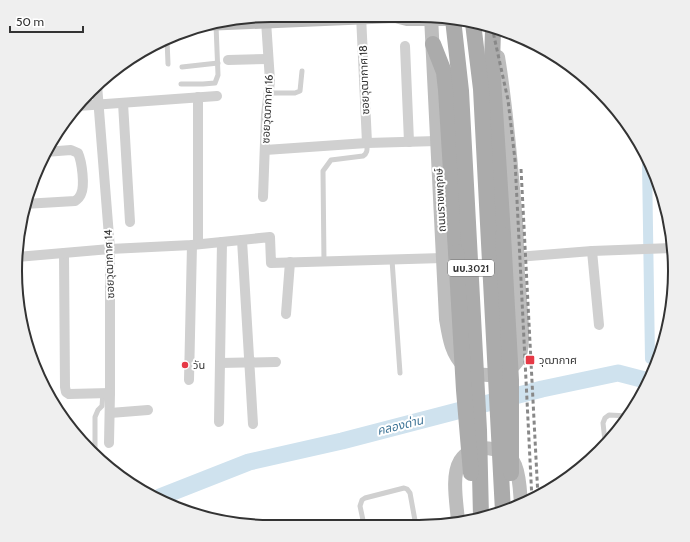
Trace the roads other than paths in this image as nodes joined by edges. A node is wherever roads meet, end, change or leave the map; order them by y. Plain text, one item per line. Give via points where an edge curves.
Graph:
1 (266, 22) edge
2 (361, 22) edge
3 (411, 22) edge
4 (431, 23) edge
5 (454, 24) edge
6 (216, 28) edge
7 (474, 28) edge
8 (494, 33) edge
9 (495, 34) edge
10 (433, 44) junction
11 (167, 45) edge
12 (405, 46) dead end
13 (268, 59) junction
14 (228, 60) dead end
15 (218, 63) junction
16 (168, 64) dead end
17 (182, 67) dead end
18 (302, 71) dead end
19 (181, 84) dead end
20 (97, 93) edge
21 (269, 93) junction
22 (217, 96) dead end
23 (198, 97) junction
24 (123, 103) junction
25 (98, 105) junction
26 (85, 106) edge
27 (437, 141) junction
28 (410, 142) junction
29 (367, 143) junction
30 (265, 150) junction
31 (52, 151) edge
32 (263, 197) dead end
33 (31, 204) edge
34 (130, 222) dead end
35 (242, 240) junction
36 (222, 242) junction
37 (195, 244) junction
38 (667, 248) edge
39 (110, 249) junction
40 (592, 251) junction
41 (64, 253) junction
42 (449, 255) junction
43 (23, 256) edge
44 (517, 257) junction
45 (392, 260) junction
46 (290, 262) junction
47 (324, 262) junction
48 (286, 314) dead end
49 (598, 325) dead end
50 (249, 362) junction
51 (276, 362) dead end
52 (220, 363) junction
53 (400, 373) dead end
54 (189, 380) dead end
55 (107, 393) junction
56 (148, 410) dead end
57 (110, 413) junction
58 (622, 416) edge
59 (219, 422) dead end
60 (253, 424) dead end
61 (604, 437) edge
62 (109, 443) dead end
63 (95, 447) edge
64 (520, 498) edge
65 (508, 503) edge
66 (503, 506) edge
67 (481, 512) edge
68 (476, 513) edge
69 (458, 517) edge
70 (363, 520) edge
71 (415, 520) edge

1 - 13 street, ซอยวุฒากาศ 16
2 - 29 street, ซอยวุฒากาศ 18
3 - 10 main road via 418,25
4 - 10 main road, ถนนราชพฤกษ์ / นบ.3021
5 - 67 main road, นบ.3021, bridge via 461,92 479,430
6 - 15 lane
7 - 66 main road, นบ.3021, bridge via 481,89
8 - 65 main road, bridge via 492,63 511,380
9 - 44 main road, ถนนราชพฤกษ์ / นบ.3021 via 506,120
10 - 27 main road, ถนนราชพฤกษ์ / นบ.3021
10 - 42 main road via 444,72 446,90
11 - 16 lane
12 - 28 street
13 - 14 street
13 - 21 street, ซอยวุฒากาศ 16
15 - 17 lane
15 - 19 lane via 215,83
18 - 21 lane via 300,91
20 - 25 street, ซอยวุฒากาศ 14
21 - 30 street, ซอยวุฒากาศ 16
22 - 23 street
23 - 24 street
23 - 37 street
24 - 25 street
24 - 34 street
25 - 26 street
25 - 39 street, ซอยวุฒากาศ 14
27 - 28 street
27 - 42 main road, ถนนราชพฤกษ์ / นบ.3021
28 - 29 street
29 - 30 street
29 - 47 lane via 367,151 363,156 331,160 323,171
30 - 32 street, ซอยวุฒากาศ 16
31 - 33 street via 71,150 78,153 82,193 75,201
35 - 36 street
35 - 46 street via 270,237 271,262
35 - 50 street
36 - 37 street
36 - 52 street
37 - 39 street
37 - 54 street
38 - 40 street
39 - 41 street
39 - 55 street, ซอยวุฒากาศ 14
40 - 44 street
40 - 49 street
41 - 43 street
41 - 55 street via 66,392
42 - 44 main road, ถนนราชพฤกษ์ / นบ.3021 via 446,319 450,344 465,368 477,374 491,375 503,373 520,357 522,338
42 - 45 street
42 - 68 main road, bridge
45 - 47 street
45 - 53 lane
46 - 47 street
46 - 48 street
50 - 51 street
50 - 52 street
50 - 60 street
52 - 59 street
55 - 57 street, ซอยวุฒากาศ 14
55 - 63 lane via 95,417
56 - 57 street
57 - 62 street, ซอยวุฒากาศ 14
58 - 61 lane via 605,418
64 - 69 main road via 514,464 498,450 482,449 467,455 456,473
70 - 71 lane via 360,506 362,500 404,488 410,493

